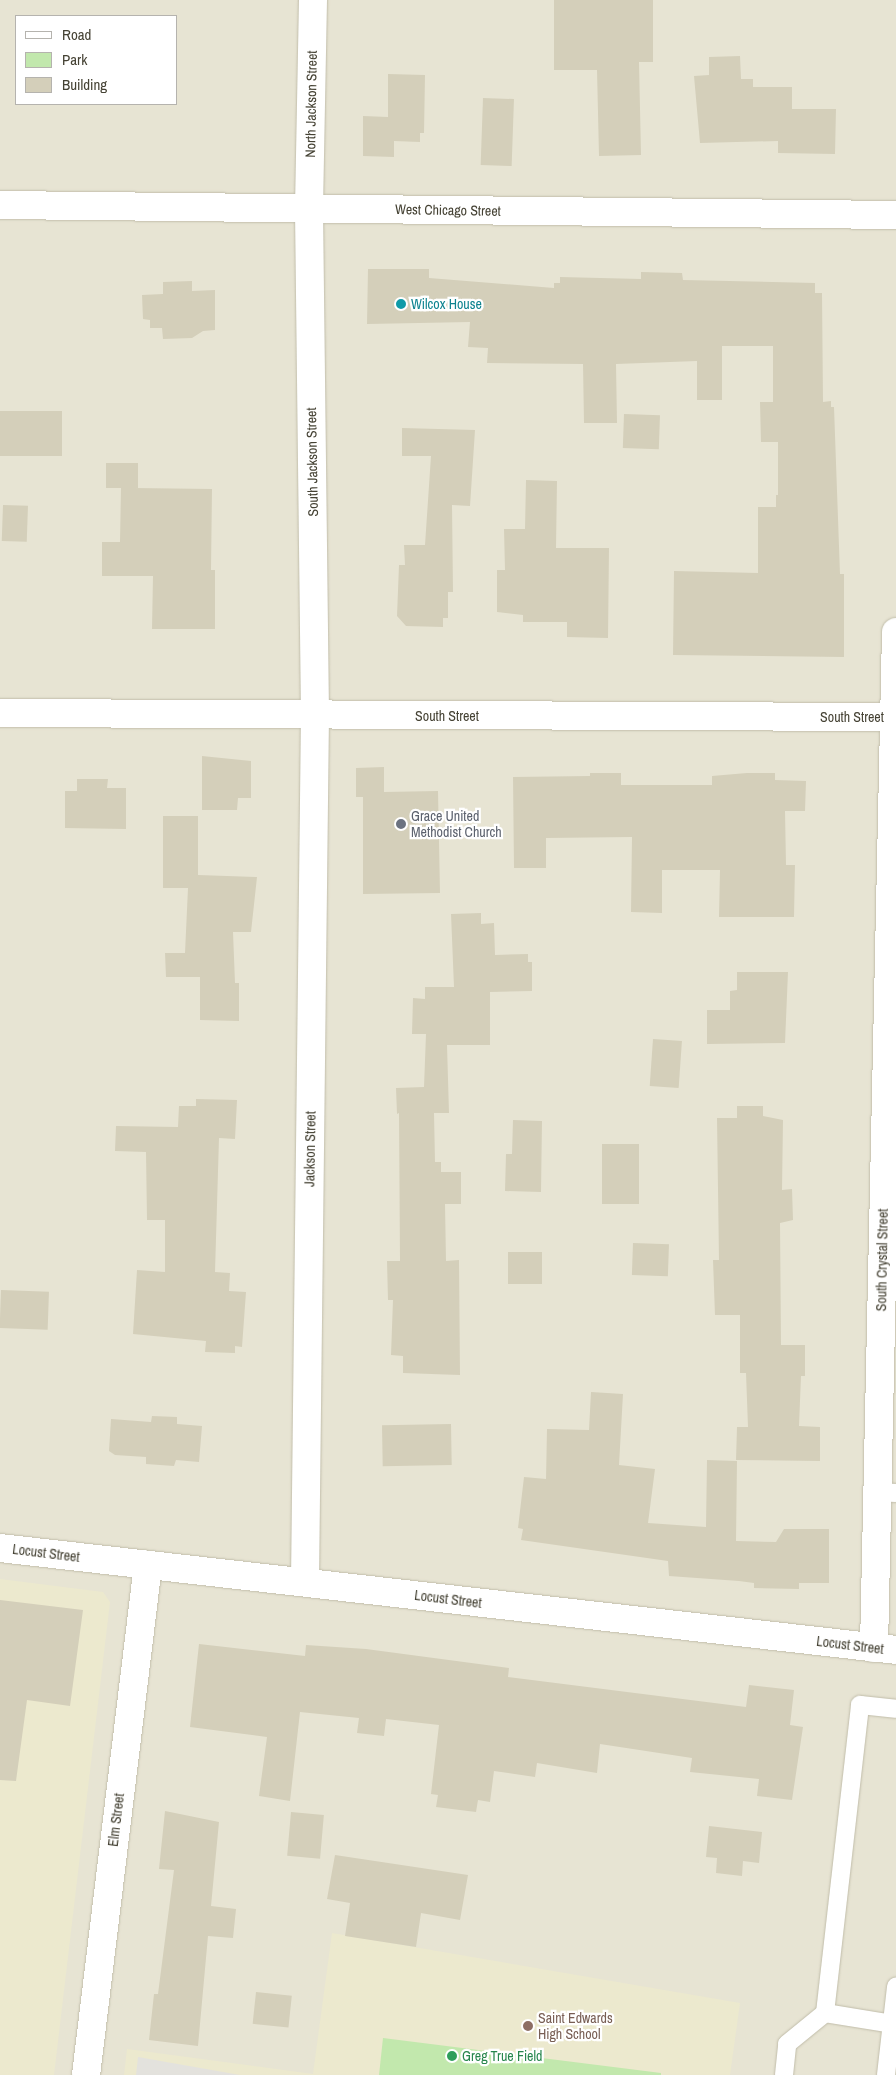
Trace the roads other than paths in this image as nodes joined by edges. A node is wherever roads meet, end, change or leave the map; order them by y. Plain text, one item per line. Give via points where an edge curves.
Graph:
1 (313, 0) edge
2 (0, 205) edge
3 (309, 208) junction
4 (896, 215) edge
5 (896, 632) edge
6 (0, 713) edge
7 (315, 716) junction
8 (894, 717) junction
9 (889, 1295) edge
10 (888, 1392) edge
11 (886, 1493) edge
12 (0, 1548) edge
13 (148, 1565) junction
14 (305, 1582) junction
15 (885, 1649) edge
16 (896, 1709) edge
17 (896, 1987) edge
18 (825, 2013) junction
19 (892, 2024) junction
20 (86, 2075) edge
21 (784, 2075) edge
22 (886, 2075) edge

1 - 3 street, North Jackson Street
2 - 3 street, West Chicago Street
3 - 4 street, West Chicago Street
3 - 7 street, South Jackson Street
5 - 8 street, South Crystal Street
6 - 7 street, South Street
7 - 8 street, South Street
7 - 14 street, Jackson Street
8 - 9 street, South Crystal Street
9 - 10 street, South Crystal Street
10 - 11 street, South Crystal Street
11 - 15 street, South Crystal Street
12 - 13 street, Locust Street
13 - 14 street, Locust Street
13 - 20 street, Elm Street
14 - 15 street, Locust Street
16 - 18 lane via 860,1705
17 - 19 lane
18 - 19 lane
18 - 21 lane via 787,2044
19 - 22 lane

